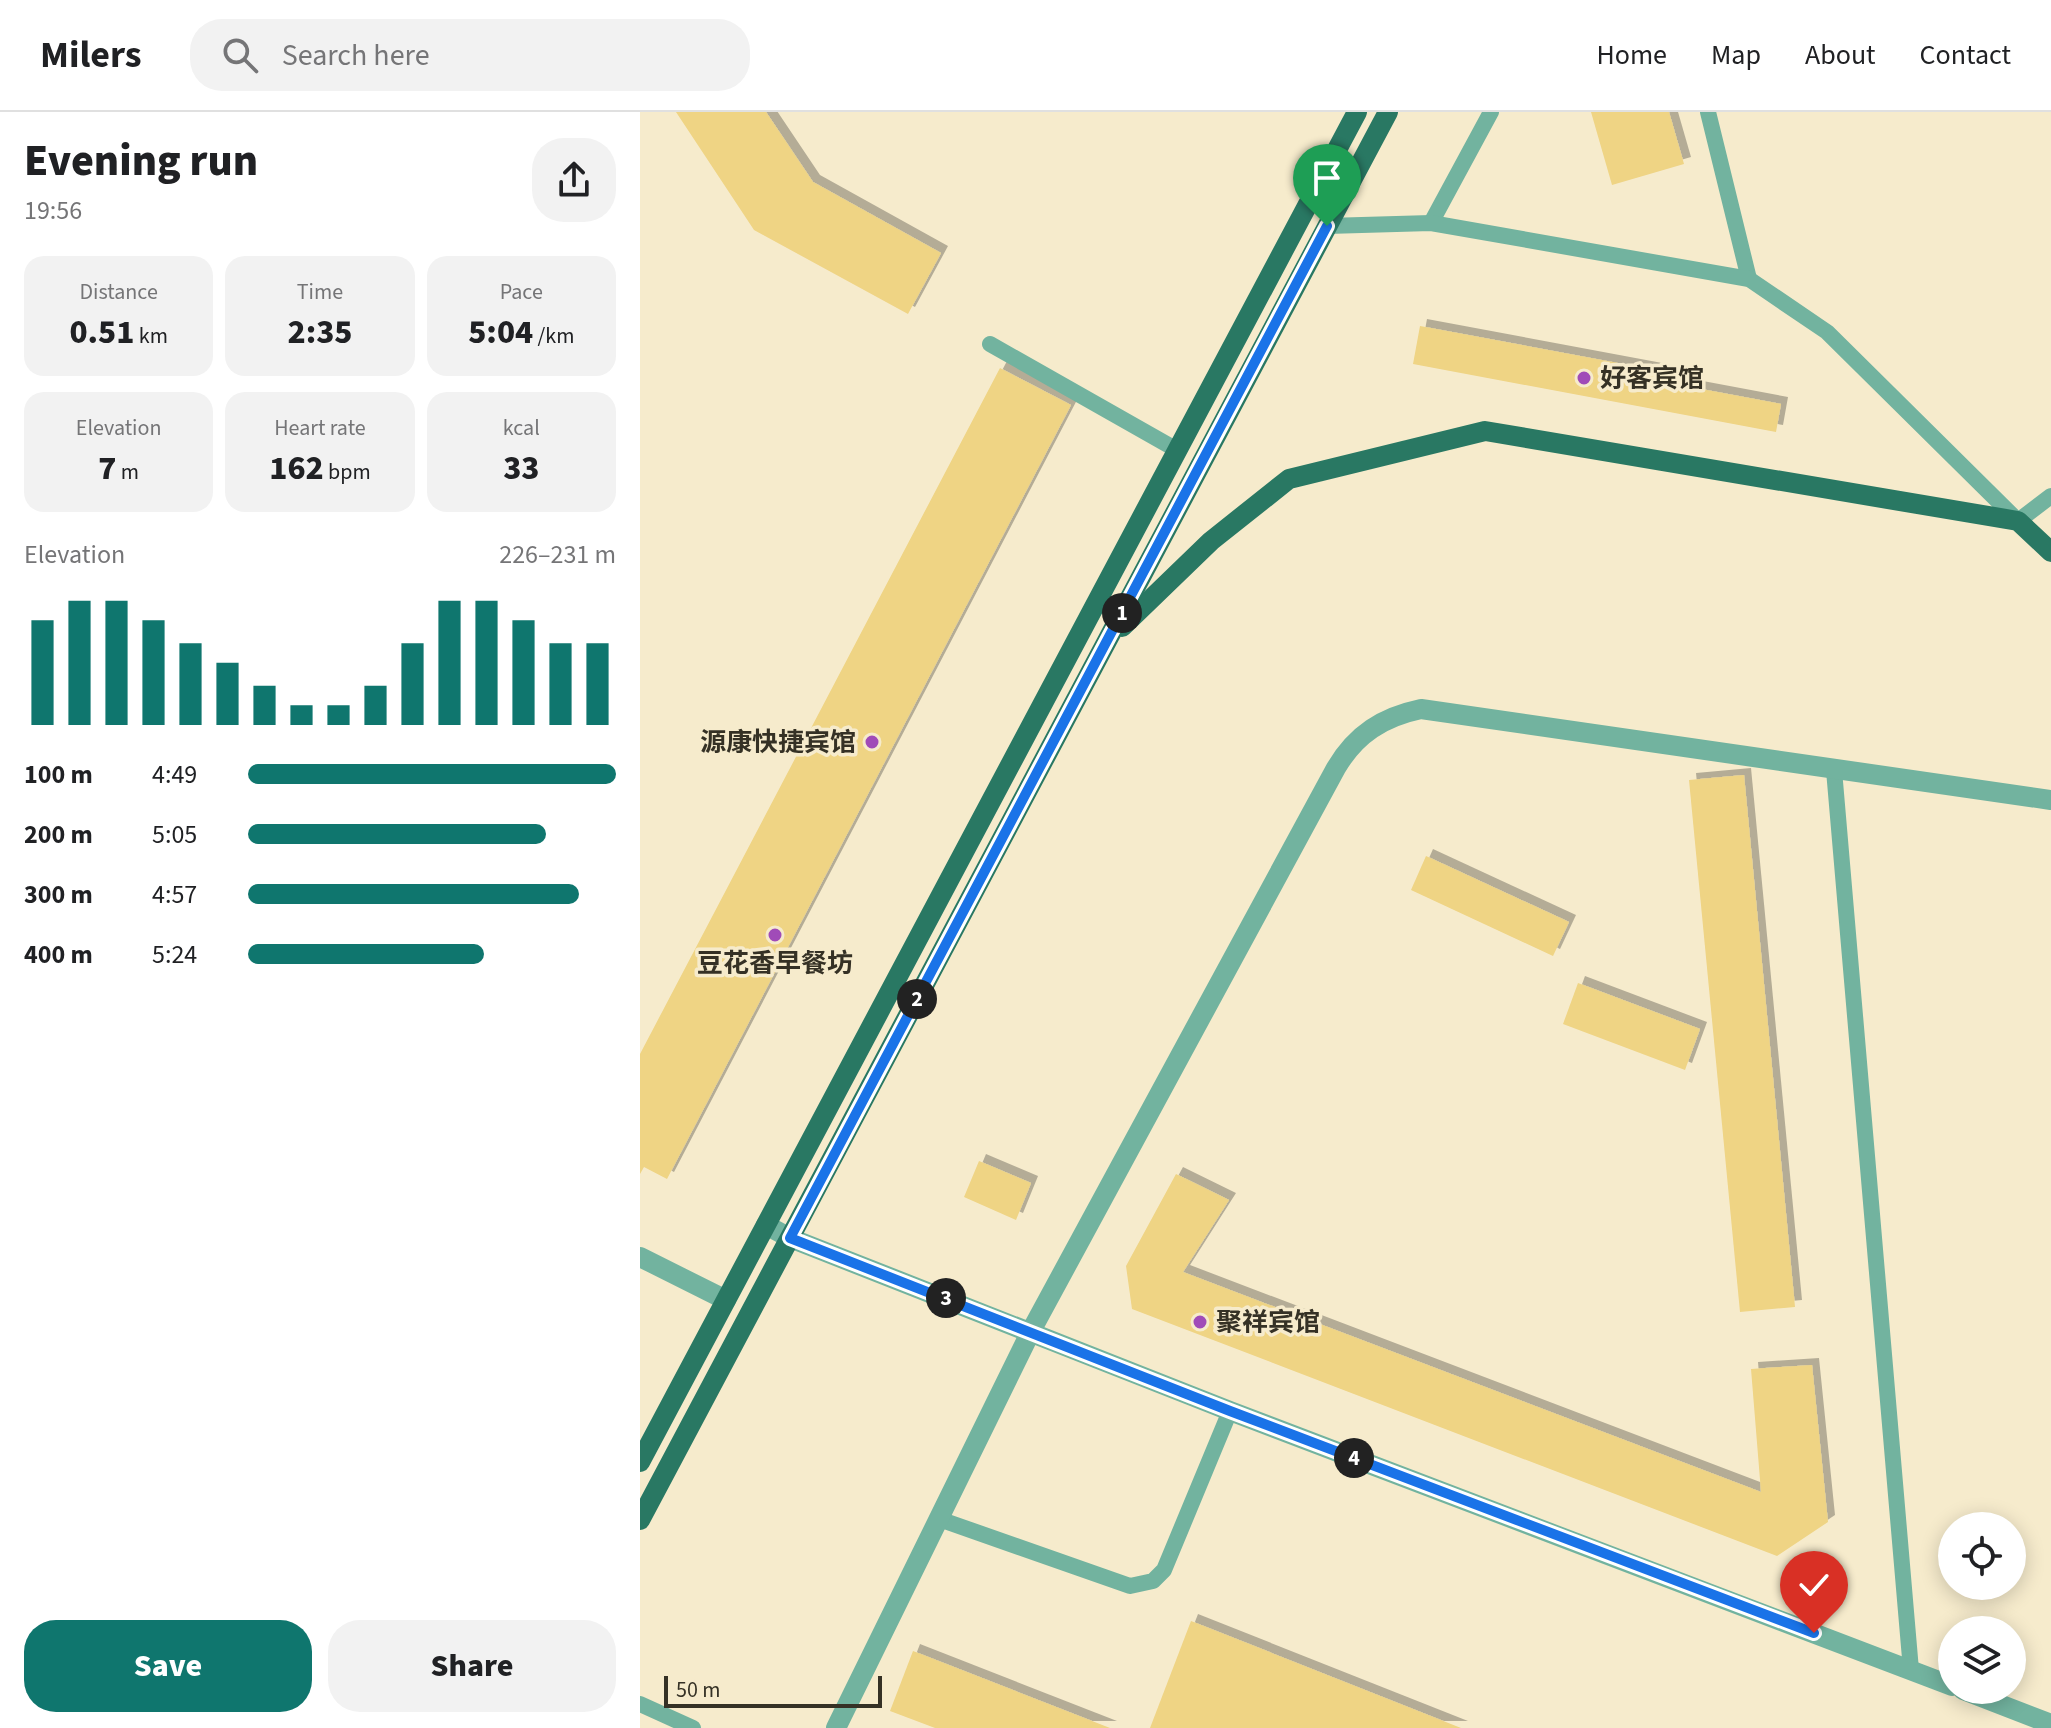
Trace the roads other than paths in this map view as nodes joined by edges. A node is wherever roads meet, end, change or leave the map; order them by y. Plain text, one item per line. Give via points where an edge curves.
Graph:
1 (1357, 112) edge
2 (1388, 112) edge
3 (1491, 112) edge
4 (1708, 112) edge
5 (1431, 223) junction
6 (1327, 226) junction
7 (1749, 279) junction
8 (990, 344) dead end
9 (1177, 450) junction
10 (2051, 496) edge
11 (2018, 521) junction
12 (2051, 552) edge
13 (1107, 642) junction
14 (1834, 770) junction
15 (2051, 800) edge
16 (766, 1225) junction
17 (790, 1238) junction
18 (640, 1257) edge
19 (726, 1300) junction
20 (1031, 1331) junction
21 (1230, 1411) junction
22 (640, 1462) edge
23 (939, 1519) junction
24 (640, 1520) edge
25 (1911, 1670) junction
26 (1938, 1681) edge
27 (640, 1704) edge
28 (1999, 1704) edge
29 (2051, 1724) edge
30 (693, 1728) edge
31 (836, 1728) edge

1 - 9 main road
2 - 6 main road
3 - 5 lane
4 - 7 lane
5 - 6 lane
5 - 7 lane
6 - 13 main road
7 - 11 lane via 1827,332
8 - 9 lane
9 - 16 main road
10 - 11 lane
11 - 12 main road
11 - 13 main road via 1485,431 1289,479 1211,541
13 - 17 main road
14 - 15 street
14 - 20 street via 1421,709 1368,730 1336,768
14 - 25 lane
16 - 17 street
16 - 19 main road
17 - 20 street
17 - 24 main road
18 - 19 street
19 - 22 main road
20 - 21 street
20 - 23 street
21 - 23 lane via 1164,1570 1153,1581 1130,1586
21 - 25 street
23 - 31 street
25 - 26 street
27 - 30 lane
28 - 29 street

